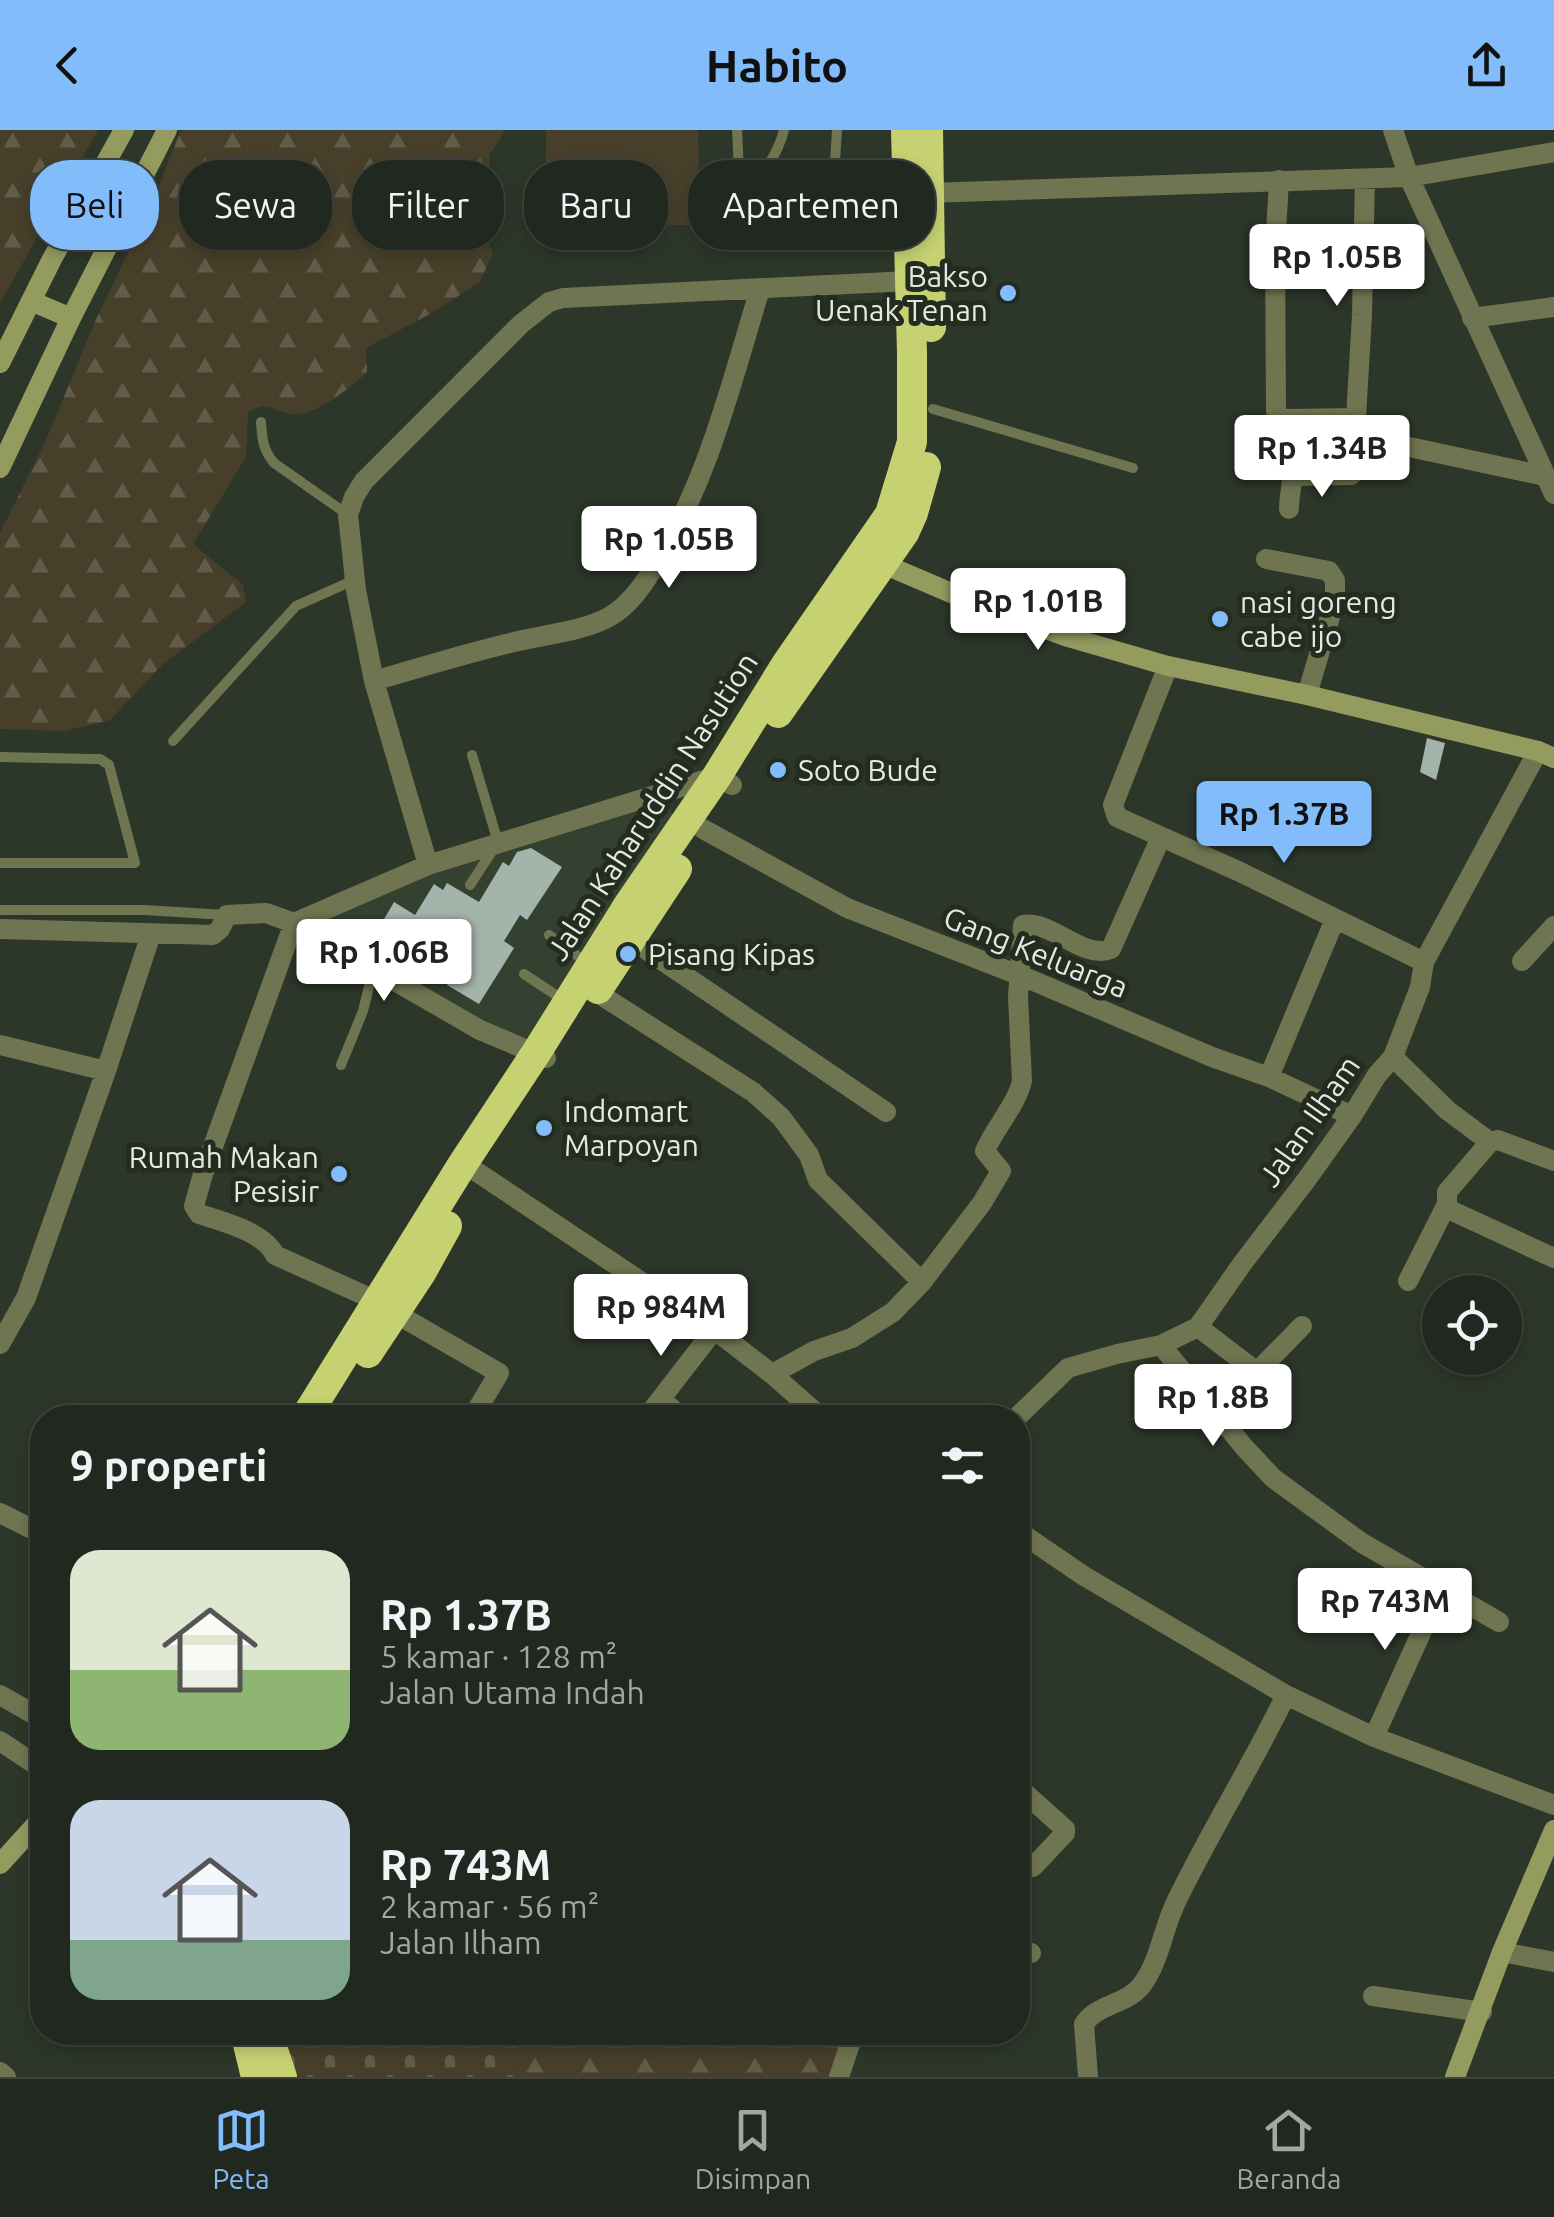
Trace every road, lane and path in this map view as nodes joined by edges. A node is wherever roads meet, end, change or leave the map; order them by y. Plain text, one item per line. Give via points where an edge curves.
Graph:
1 (124, 130) edge
2 (167, 130) edge
3 (737, 130) edge
4 (784, 130) edge
5 (837, 130) edge
6 (906, 130) edge
7 (928, 130) edge
8 (1393, 130) edge
9 (1554, 152) edge
10 (739, 160) edge
11 (770, 160) edge
12 (836, 160) edge
13 (928, 160) edge
14 (1409, 177) junction
15 (1366, 179) junction
16 (1278, 180) junction
17 (935, 193) edge
18 (929, 250) edge
19 (909, 280) junction
20 (760, 289) junction
21 (31, 301) junction
22 (1554, 307) edge
23 (71, 318) junction
24 (1472, 318) junction
25 (0, 363) edge
26 (933, 409) junction
27 (1284, 419) junction
28 (261, 422) dead end
29 (1357, 427) junction
30 (0, 468) edge
31 (1133, 468) dead end
32 (1292, 476) junction
33 (1550, 485) edge
34 (1289, 509) dead end
35 (348, 515) junction
36 (873, 559) junction
37 (1266, 560) dead end
38 (354, 580) junction
39 (1168, 666) junction
40 (374, 681) junction
41 (1307, 695) junction
42 (173, 741) dead end
43 (472, 755) dead end
44 (1546, 755) edge
45 (0, 757) edge
46 (724, 780) junction
47 (703, 830) junction
48 (1161, 837) junction
49 (498, 842) junction
50 (0, 863) edge
51 (428, 865) junction
52 (470, 885) dead end
53 (0, 910) edge
54 (228, 915) junction
55 (1335, 920) junction
56 (294, 924) junction
57 (1554, 926) edge
58 (0, 930) edge
59 (152, 934) junction
60 (549, 936) dead end
61 (632, 940) junction
62 (1522, 960) dead end
63 (1424, 962) junction
64 (373, 968) junction
65 (524, 974) dead end
66 (1019, 975) junction
67 (594, 979) junction
68 (567, 1002) junction
69 (0, 1045) edge
70 (543, 1056) junction
71 (1392, 1057) junction
72 (341, 1065) dead end
73 (106, 1071) junction
74 (1269, 1077) junction
75 (886, 1112) dead end
76 (1352, 1116) junction
77 (1490, 1142) junction
78 (1554, 1161) edge
79 (477, 1172) junction
80 (1447, 1204) junction
81 (1554, 1258) edge
82 (1408, 1280) dead end
83 (922, 1282) junction
84 (386, 1307) junction
85 (1198, 1326) junction
86 (1302, 1326) dead end
87 (714, 1330) junction
88 (0, 1344) edge
89 (1161, 1346) junction
90 (772, 1374) junction
91 (661, 1399) junction
92 (314, 1405) edge
93 (335, 1405) edge
94 (480, 1405) edge
95 (656, 1405) edge
96 (668, 1405) edge
97 (807, 1405) edge
98 (1030, 1405) edge
99 (0, 1513) edge
100 (30, 1528) edge
101 (1030, 1539) edge
102 (1441, 1589) junction
103 (1499, 1622) dead end
104 (1286, 1695) junction
105 (0, 1696) edge
106 (30, 1712) edge
107 (1374, 1737) junction
108 (0, 1741) edge
109 (30, 1762) edge
110 (1030, 1798) edge
111 (1554, 1804) edge
112 (1554, 1830) edge
113 (30, 1831) edge
114 (0, 1864) edge
115 (1033, 1867) dead end
116 (1502, 1952) junction
117 (1554, 1962) edge
118 (1373, 1996) dead end
119 (1482, 2012) junction
120 (248, 2045) edge
121 (272, 2045) edge
122 (850, 2045) edge
123 (0, 2072) edge
124 (6, 2077) edge
125 (256, 2077) edge
126 (282, 2077) edge
127 (839, 2077) edge
128 (1088, 2077) edge
129 (1455, 2077) edge

1 - 21 street
2 - 23 street
3 - 10 lane
4 - 11 lane
5 - 12 lane
6 - 19 highway, Jalan Kaharuddin Nasution
7 - 13 highway, Jalan Kaharuddin Nasution
8 - 14 street
9 - 14 street
14 - 15 street
14 - 24 street
15 - 16 street
15 - 29 street
16 - 17 street
16 - 27 street via 1276,411
18 - 26 highway, Jalan Kaharuddin Nasution
19 - 20 street
19 - 36 highway, Jalan Kaharuddin Nasution via 912,442
20 - 35 street via 549,302 364,481
20 - 40 street via 694,494 644,584 622,608 594,623
21 - 23 street
21 - 25 street
22 - 24 street
23 - 30 street
24 - 33 street
26 - 31 lane
26 - 36 highway, Jalan Kaharuddin Nasution via 913,514 904,532
27 - 29 street
27 - 32 street
28 - 35 lane via 262,443 274,463
29 - 32 street via 1356,473
29 - 33 street
32 - 34 street
35 - 38 street
36 - 39 street via 1068,638
36 - 46 highway, Jalan Kaharuddin Nasution via 834,636
37 - 41 street via 1329,570 1335,580
38 - 40 street
38 - 42 lane via 296,606
39 - 41 street
39 - 48 street via 1113,805 1117,817
40 - 51 street
41 - 44 street
43 - 49 lane
44 - 63 street, Jalan Ilham
45 - 50 lane via 105,762 135,864
46 - 47 highway, Jalan Kaharuddin Nasution
46 - 49 street
46 - 67 highway, Jalan Kaharuddin Nasution via 629,904
47 - 61 highway, Jalan Kaharuddin Nasution
47 - 66 street, Gang Keluarga via 846,908
48 - 55 street
48 - 66 street via 1112,949 1094,950 1024,923
49 - 51 street
49 - 52 lane
51 - 56 street
53 - 54 lane
54 - 56 street via 266,913
54 - 59 street via 214,935
55 - 63 street
55 - 74 street
56 - 64 street
56 - 84 street via 195,1211 258,1237 275,1255
57 - 62 street
58 - 59 street
59 - 73 street
60 - 67 lane
61 - 67 highway, Jalan Kaharuddin Nasution
61 - 75 street
63 - 71 street, Jalan Ilham
64 - 70 street via 480,1030
64 - 72 lane
65 - 68 lane
66 - 74 street, Gang Keluarga
66 - 83 street via 1022,1081 985,1151 1001,1172
67 - 68 highway, Jalan Kaharuddin Nasution
67 - 70 highway, Jalan Kaharuddin Nasution
67 - 83 street via 782,1117 818,1180
68 - 70 highway, Jalan Kaharuddin Nasution
69 - 73 street
70 - 79 highway, Jalan Kaharuddin Nasution
70 - 84 highway, Jalan Kaharuddin Nasution via 464,1162
71 - 76 street, Jalan Ilham
71 - 77 street
73 - 88 street via 26,1298
74 - 76 street, Gang Keluarga
76 - 85 street, Jalan Ilham
77 - 78 street
77 - 80 street via 1447,1192
79 - 84 highway, Jalan Kaharuddin Nasution via 421,1273
79 - 87 street
80 - 81 street
80 - 82 street
83 - 90 street via 866,1330
84 - 92 highway, Jalan Kaharuddin Nasution
84 - 93 highway, Jalan Kaharuddin Nasution
84 - 94 street via 500,1373
85 - 86 street via 1257,1372
85 - 89 street, Jalan Ilham
87 - 90 street
87 - 91 street
89 - 98 street, Jalan Ilham via 1068,1368
89 - 102 street via 1273,1478 1362,1544
90 - 97 street
91 - 95 street
91 - 96 street
99 - 100 street
101 - 104 street
102 - 103 street
102 - 107 street
104 - 107 street
104 - 128 street via 1175,1904 1143,1984 1084,2024
105 - 106 street
107 - 111 street
108 - 109 street
110 - 115 street via 1066,1829
112 - 116 street
113 - 114 street
116 - 117 street
116 - 119 street
118 - 119 street
119 - 129 street
120 - 125 highway
121 - 126 highway
122 - 127 street
123 - 124 street

